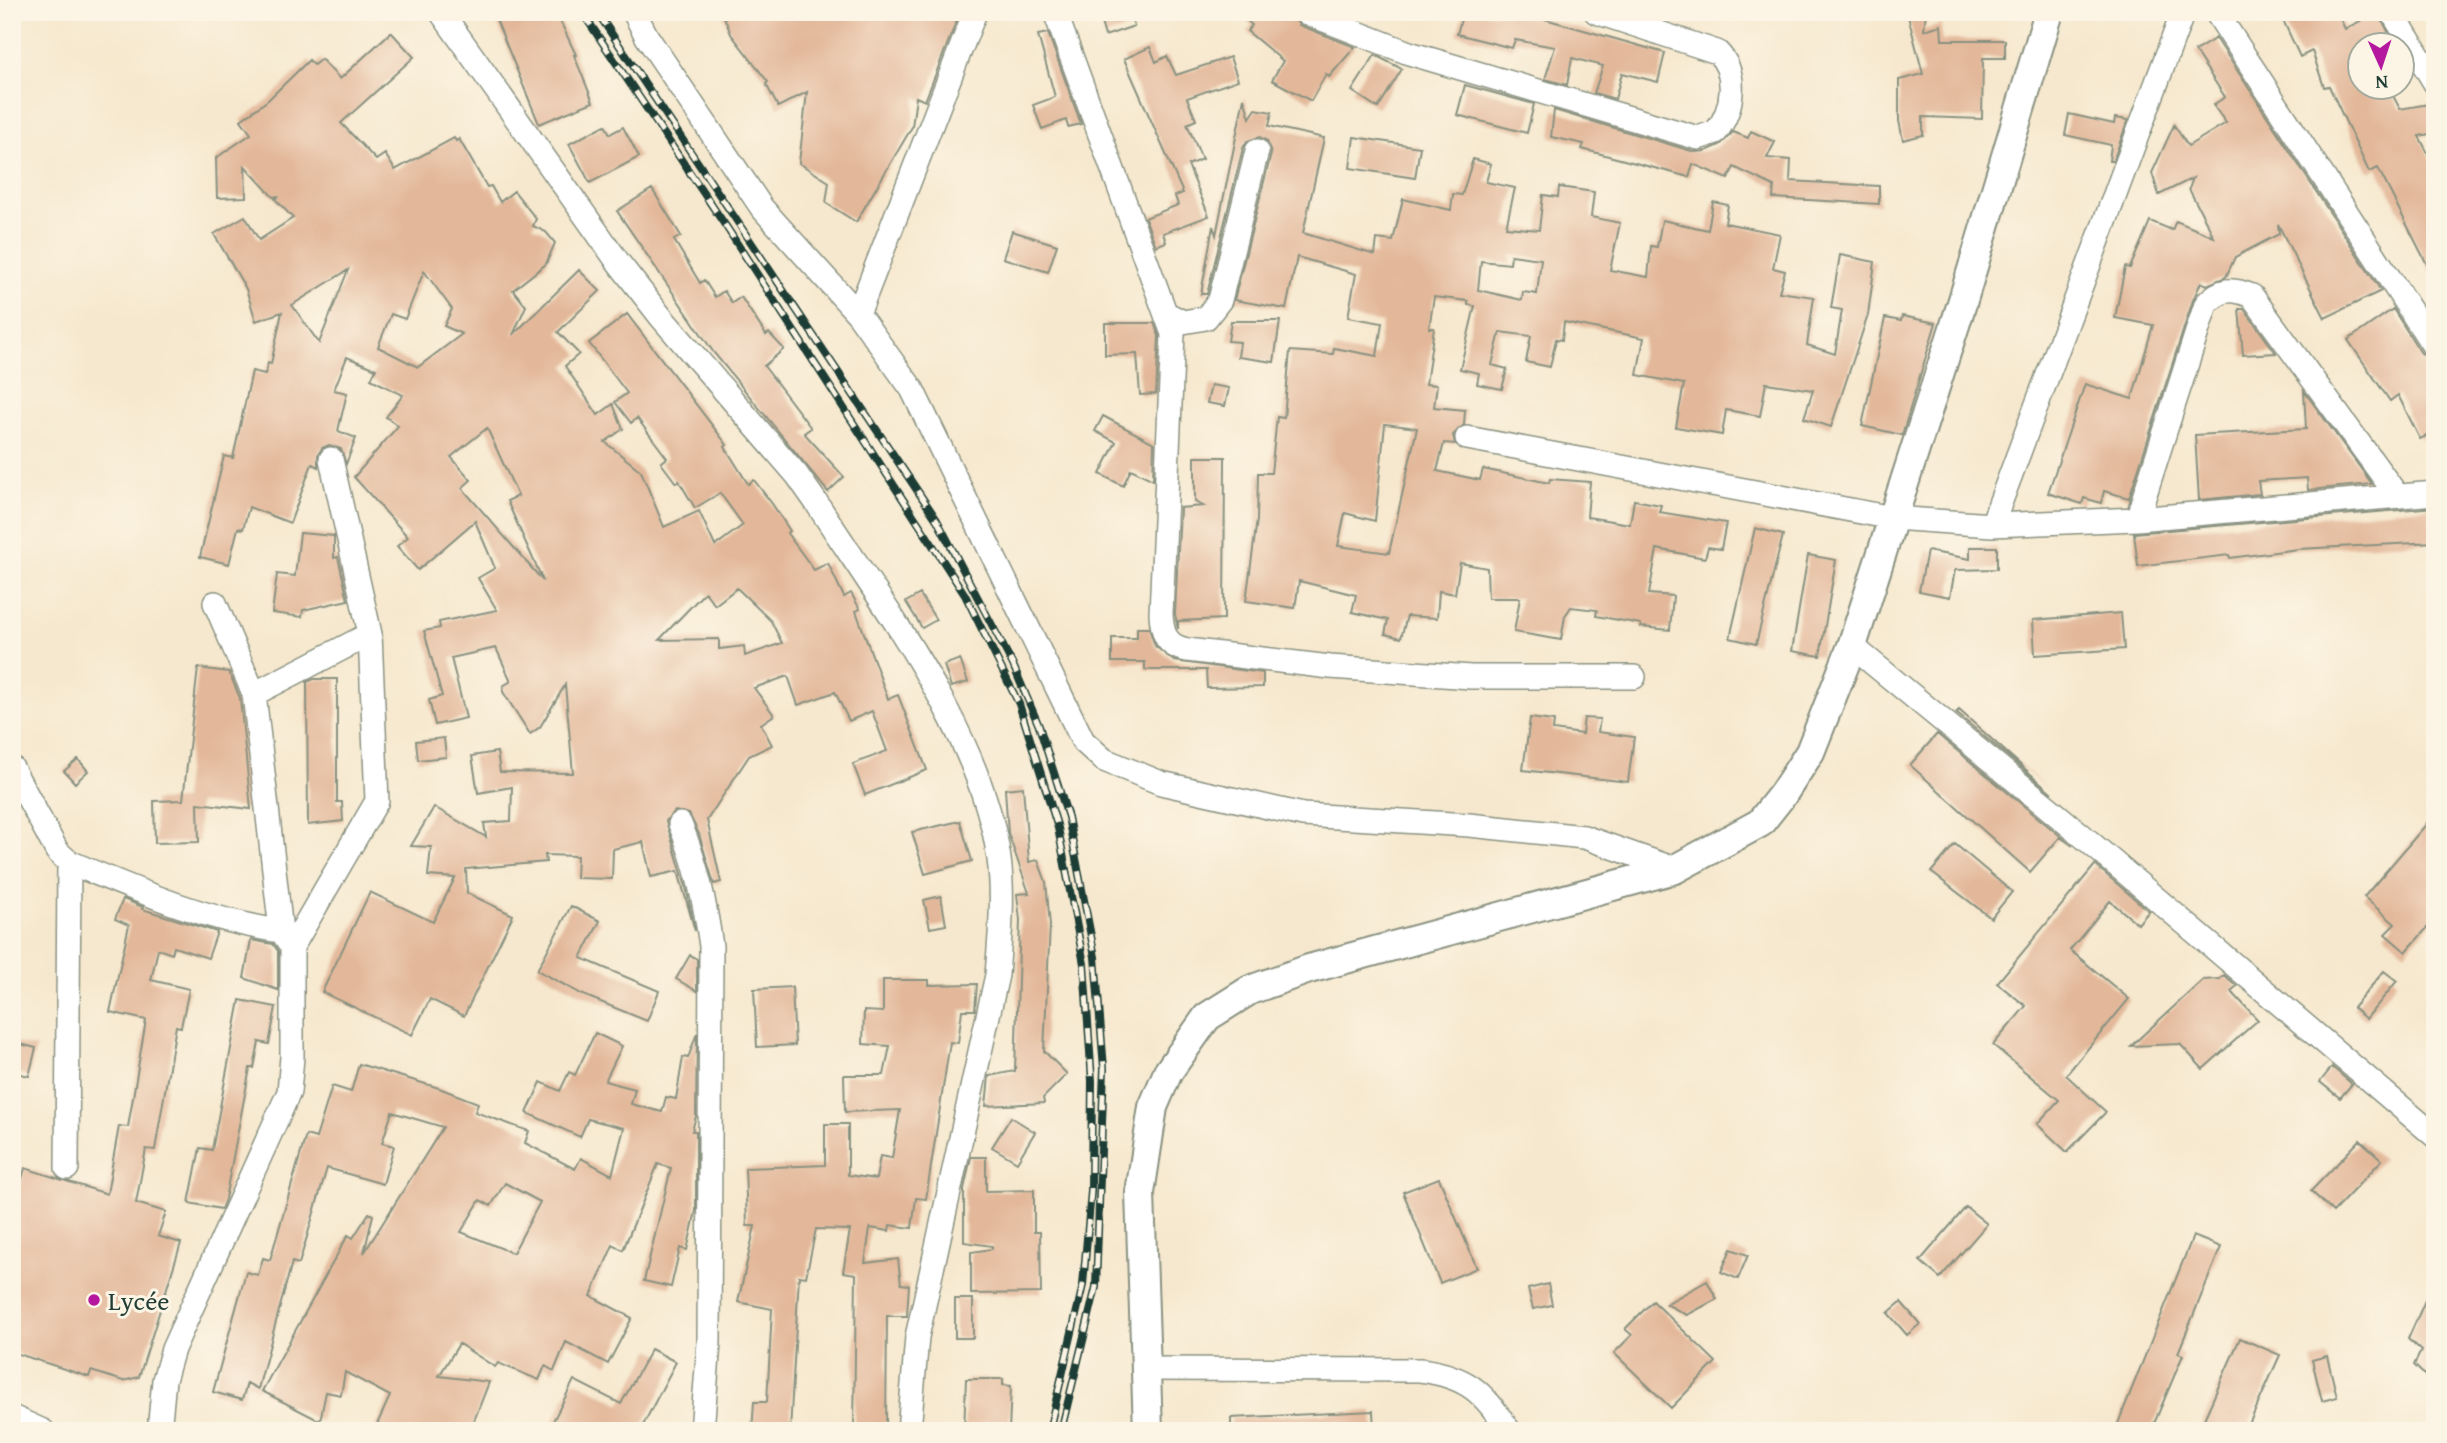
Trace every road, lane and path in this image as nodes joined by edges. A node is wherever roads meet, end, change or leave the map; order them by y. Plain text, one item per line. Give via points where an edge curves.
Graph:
1 (441, 12) edge
2 (634, 12) edge
3 (975, 12) edge
4 (1055, 12) edge
5 (1304, 12) edge
6 (1596, 12) edge
7 (2049, 12) edge
8 (2183, 12) edge
9 (2216, 12) edge
10 (2392, 12) edge
11 (2435, 83) edge
12 (1257, 151) dead end
13 (858, 314) junction
14 (1167, 314) junction
15 (2432, 345) dead end
16 (1467, 438) dead end
17 (331, 459) dead end
18 (2435, 493) edge
19 (2396, 495) junction
20 (1893, 518) junction
21 (2137, 519) junction
22 (1992, 525) junction
23 (215, 603) dead end
24 (370, 634) junction
25 (1852, 646) junction
26 (1634, 677) dead end
27 (254, 694) junction
28 (12, 768) edge
29 (680, 824) dead end
30 (69, 862) junction
31 (1675, 869) junction
32 (286, 939) junction
33 (2435, 1136) edge
34 (67, 1168) dead end
35 (1145, 1368) junction
36 (12, 1417) edge
37 (43, 1431) edge
38 (159, 1431) edge
39 (702, 1431) edge
40 (909, 1431) edge
41 (1148, 1431) edge
42 (1509, 1431) edge

1 - 40 street via 627,273 797,475 929,678 982,790 999,859 997,975 917,1337
2 - 13 street via 762,208
3 - 13 street
4 - 14 street
5 - 6 street via 1409,53 1698,138 1716,132 1729,106 1731,83 1725,60 1717,52
7 - 20 main road
8 - 22 street
9 - 15 street
10 - 11 street
12 - 14 street via 1220,300 1206,318 1183,322
13 - 31 street via 912,389 1083,741 1104,760 1161,783 1303,815 1584,837
14 - 26 street via 1175,350 1161,614 1162,630 1171,644 1187,650 1330,667 1471,677
16 - 20 street
17 - 24 street
18 - 19 street
19 - 21 street
19 - 21 street via 2252,296 2228,289 2206,304
20 - 22 street
20 - 25 main road
21 - 22 street
23 - 27 street
24 - 27 street
24 - 32 street via 377,801
25 - 31 main road via 1810,752 1760,822
25 - 33 street
27 - 32 street
28 - 30 street via 57,851
29 - 39 street via 698,876 711,946 709,1343
30 - 32 street
30 - 34 street
31 - 35 main road via 1309,969 1250,990 1207,1017 1168,1072 1153,1107 1140,1193
32 - 38 street via 292,1057 289,1092 173,1349 164,1380
35 - 41 main road
35 - 42 street via 1451,1374 1477,1390
36 - 37 street

